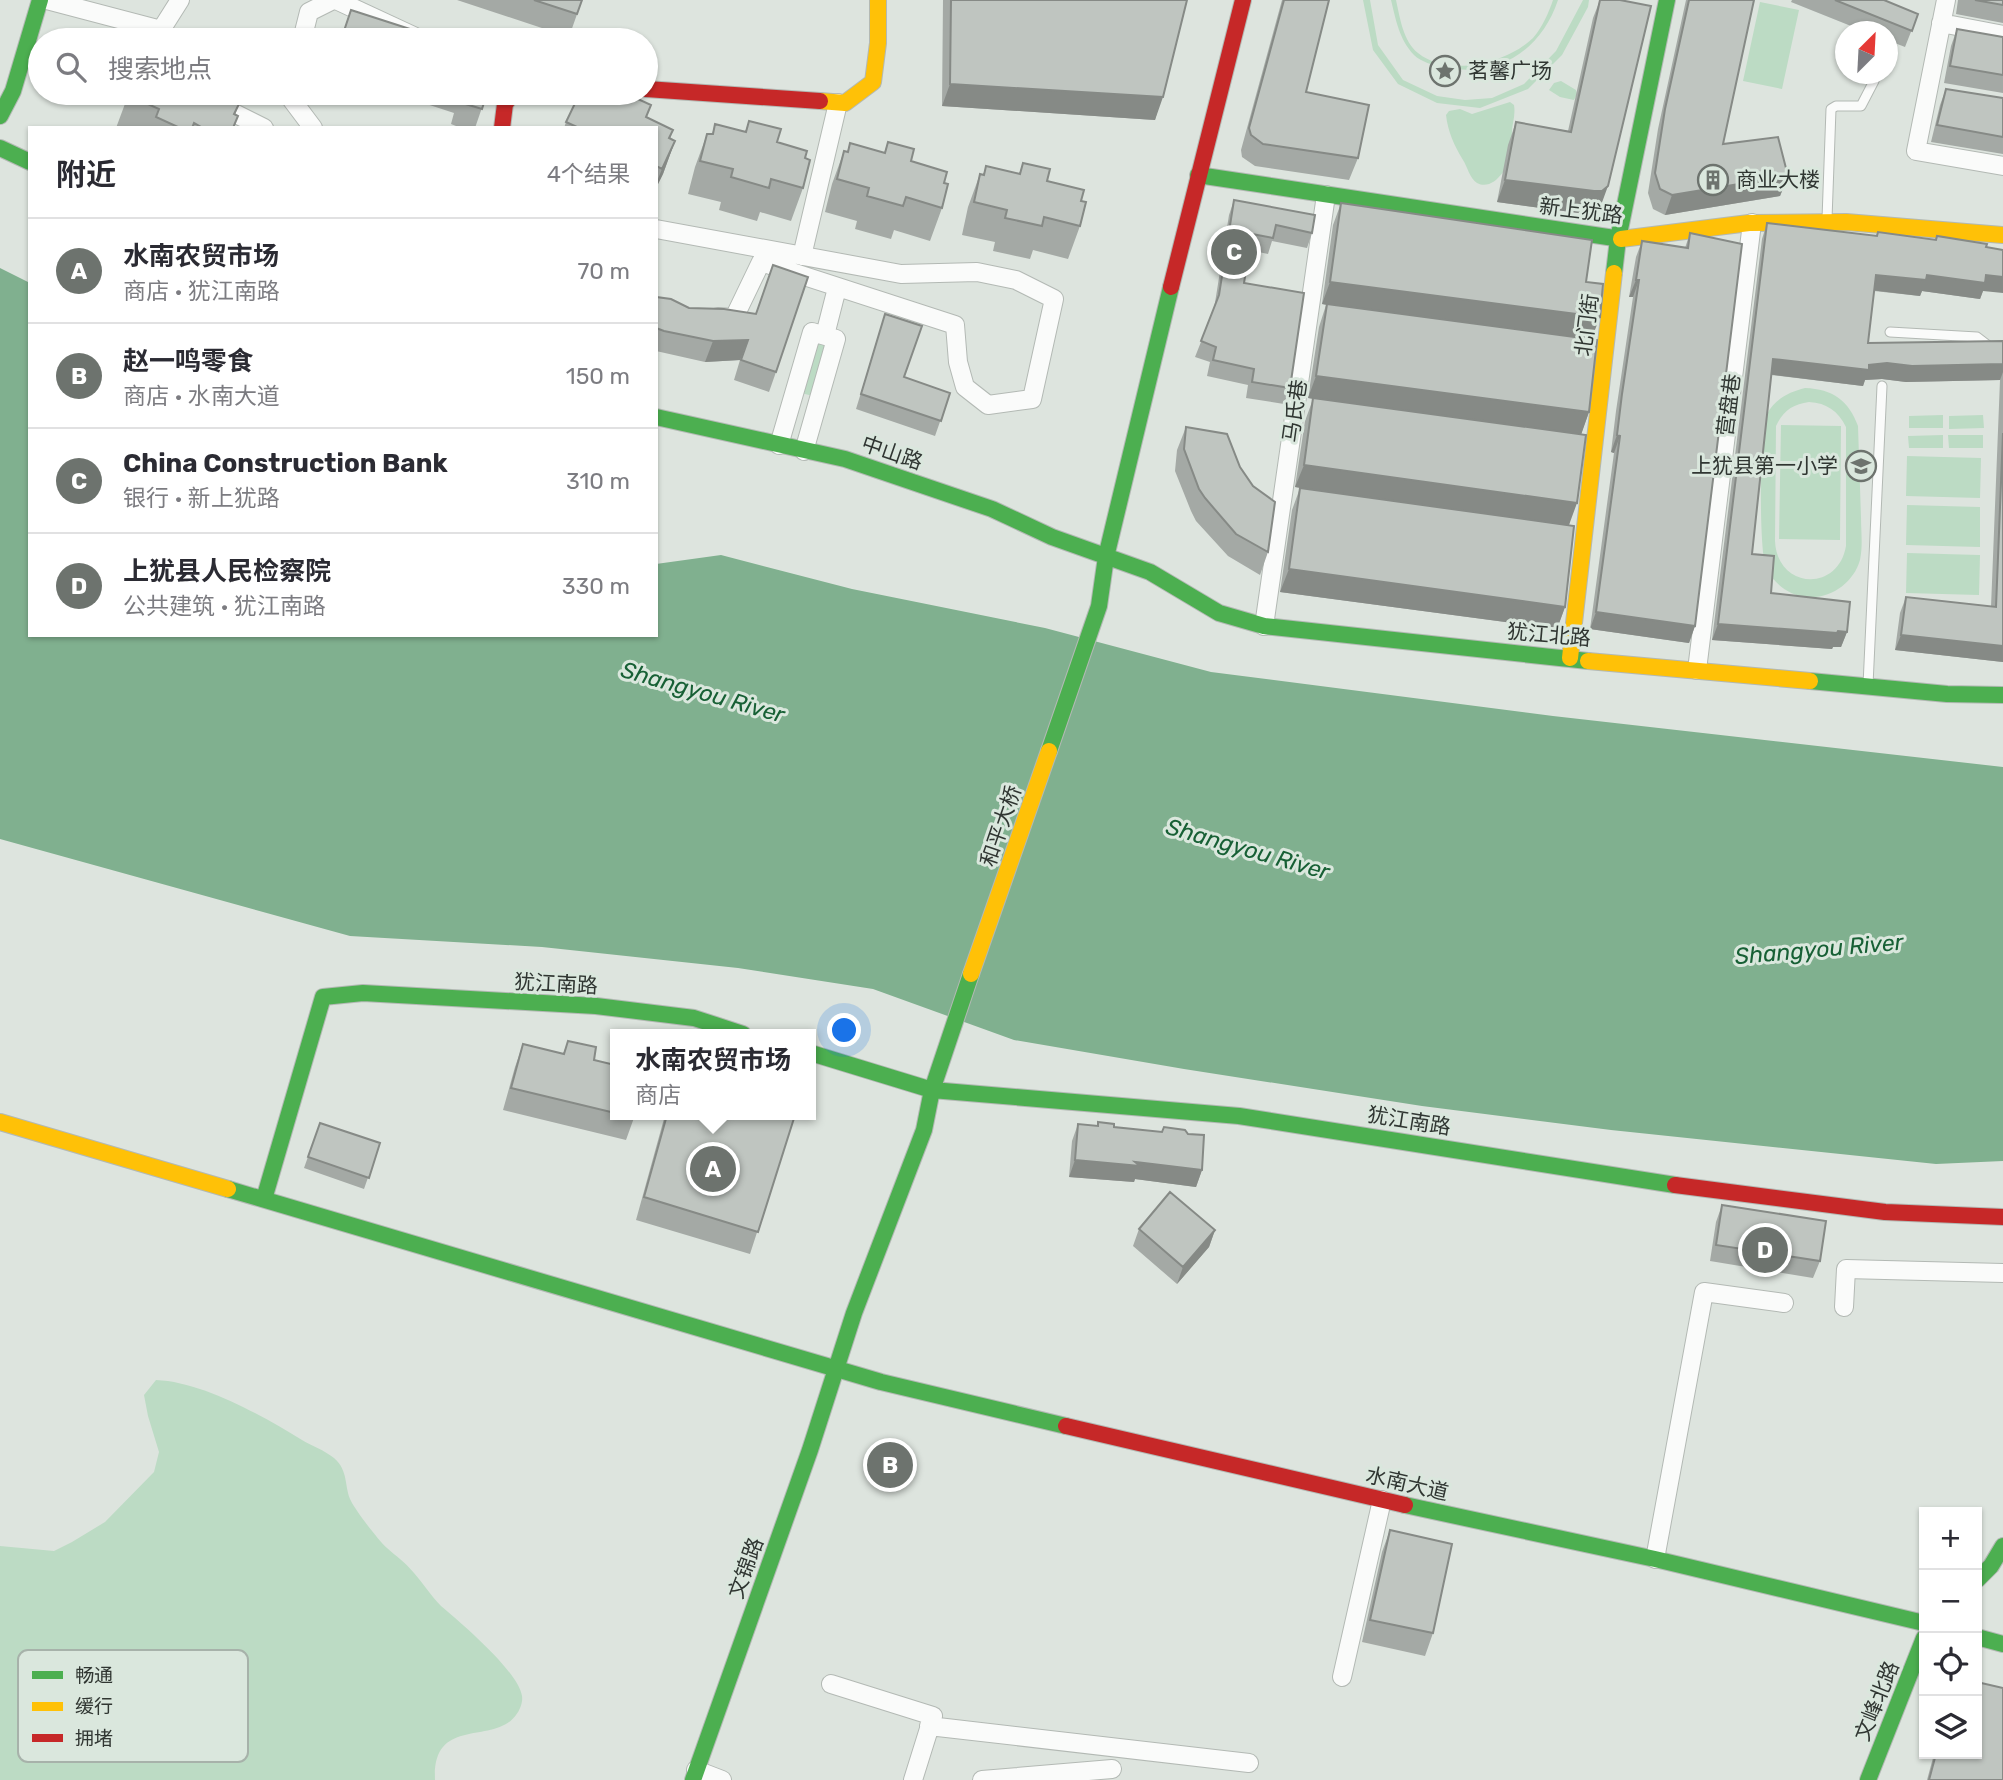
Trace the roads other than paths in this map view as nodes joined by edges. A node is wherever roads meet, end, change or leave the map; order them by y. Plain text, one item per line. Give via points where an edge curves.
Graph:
1 (40, 0) edge
2 (47, 0) edge
3 (180, 0) edge
4 (335, 0) edge
5 (877, 0) edge
6 (1243, 0) edge
7 (1667, 0) edge
8 (1946, 0) edge
9 (1941, 23) junction
10 (32, 28) edge
11 (138, 28) edge
12 (165, 28) edge
13 (305, 28) edge
14 (396, 28) edge
15 (2003, 35) edge
16 (28, 40) edge
17 (1872, 84) edge
18 (658, 90) edge
19 (838, 103) junction
20 (218, 105) edge
21 (296, 105) edge
22 (505, 105) edge
23 (0, 116) edge
24 (260, 126) edge
25 (312, 126) edge
26 (502, 126) edge
27 (0, 148) edge
28 (28, 161) edge
29 (2003, 166) edge
30 (1198, 175) junction
31 (1326, 195) junction
32 (1827, 222) junction
33 (1752, 223) junction
34 (658, 229) edge
35 (2003, 235) edge
36 (1618, 239) junction
37 (802, 256) junction
38 (837, 288) junction
39 (695, 317) edge
40 (1890, 332) dead end
41 (824, 335) junction
42 (2003, 347) edge
43 (1882, 386) dead end
44 (658, 417) edge
45 (779, 445) junction
46 (804, 450) junction
47 (1560, 536) edge
48 (1584, 539) junction
49 (1106, 557) junction
50 (1265, 626) junction
51 (1570, 658) junction
52 (1697, 670) junction
53 (1868, 686) junction
54 (2003, 695) edge
55 (728, 1029) edge
56 (816, 1055) edge
57 (932, 1090) junction
58 (0, 1122) edge
59 (264, 1199) junction
60 (2003, 1217) edge
61 (2003, 1273) edge
62 (1784, 1303) dead end
63 (1844, 1307) dead end
64 (835, 1370) junction
65 (1382, 1500) junction
66 (2003, 1546) edge
67 (1655, 1559) junction
68 (1982, 1575) edge
69 (1919, 1622) edge
70 (1982, 1638) edge
71 (2003, 1644) edge
72 (1919, 1652) edge
73 (1342, 1676) dead end
74 (831, 1684) dead end
75 (929, 1726) junction
76 (1249, 1763) dead end
77 (1112, 1769) dead end
78 (695, 1775) edge
79 (722, 1780) edge
80 (913, 1780) edge
81 (982, 1780) edge
82 (1868, 1780) edge

1 - 10 street
2 - 11 street
3 - 12 street
4 - 13 street via 309,12
4 - 14 street
5 - 19 street via 873,82 845,103
6 - 30 street, 和平大桥
7 - 36 street, 北门街
8 - 9 street
9 - 15 street
9 - 29 street via 1934,93 1916,151
16 - 23 street via 13,91
17 - 32 lane via 1861,106 1831,109
18 - 19 street
19 - 37 street
20 - 24 street
21 - 25 street
22 - 26 street
27 - 28 street
30 - 31 street, 新上犹路
30 - 49 street, 和平大桥
31 - 36 street, 新上犹路
31 - 50 street, 马氏巷 via 1316,315
32 - 33 street, 新上犹路
32 - 35 street, 新上犹路
33 - 36 street, 新上犹路
33 - 52 street, 营盘巷
34 - 37 street
36 - 48 street, 北门街 via 1599,353
37 - 38 street via 901,274 978,272 1016,280 1054,299 1032,398 988,405 965,387 956,325
38 - 39 street via 761,262 734,317
38 - 41 street
40 - 42 lane via 1977,337 1990,346
41 - 45 street via 812,332
41 - 46 street via 836,339
43 - 53 lane
44 - 45 street, 中山路
45 - 46 street, 中山路
46 - 49 street, 中山路 via 845,459 992,509
47 - 48 street
48 - 51 street, 北门街
49 - 50 street, 犹江北路 via 1150,572 1219,613
49 - 57 street, 和平大桥 via 1099,606
50 - 51 street, 犹江北路
51 - 52 street, 犹江北路
52 - 53 street, 犹江北路
53 - 54 street, 犹江北路
55 - 59 street, 犹江南路 via 694,1018 596,1006 363,993 323,997
56 - 57 street, 犹江南路
57 - 60 street, 犹江南路 via 1239,1116 1735,1194 1885,1212
57 - 64 street, 文锦路 via 924,1129
58 - 59 street, 水南大道
59 - 64 street, 水南大道
61 - 63 street via 1846,1269
62 - 67 street via 1704,1292
64 - 65 street, 水南大道
64 - 78 street, 文锦路
65 - 67 street, 水南大道
65 - 73 street
66 - 68 street
67 - 69 street, 水南大道
70 - 71 street
72 - 82 street, 文峰北路
74 - 75 street via 933,1716
75 - 76 street
75 - 80 street
77 - 81 street
78 - 79 street

